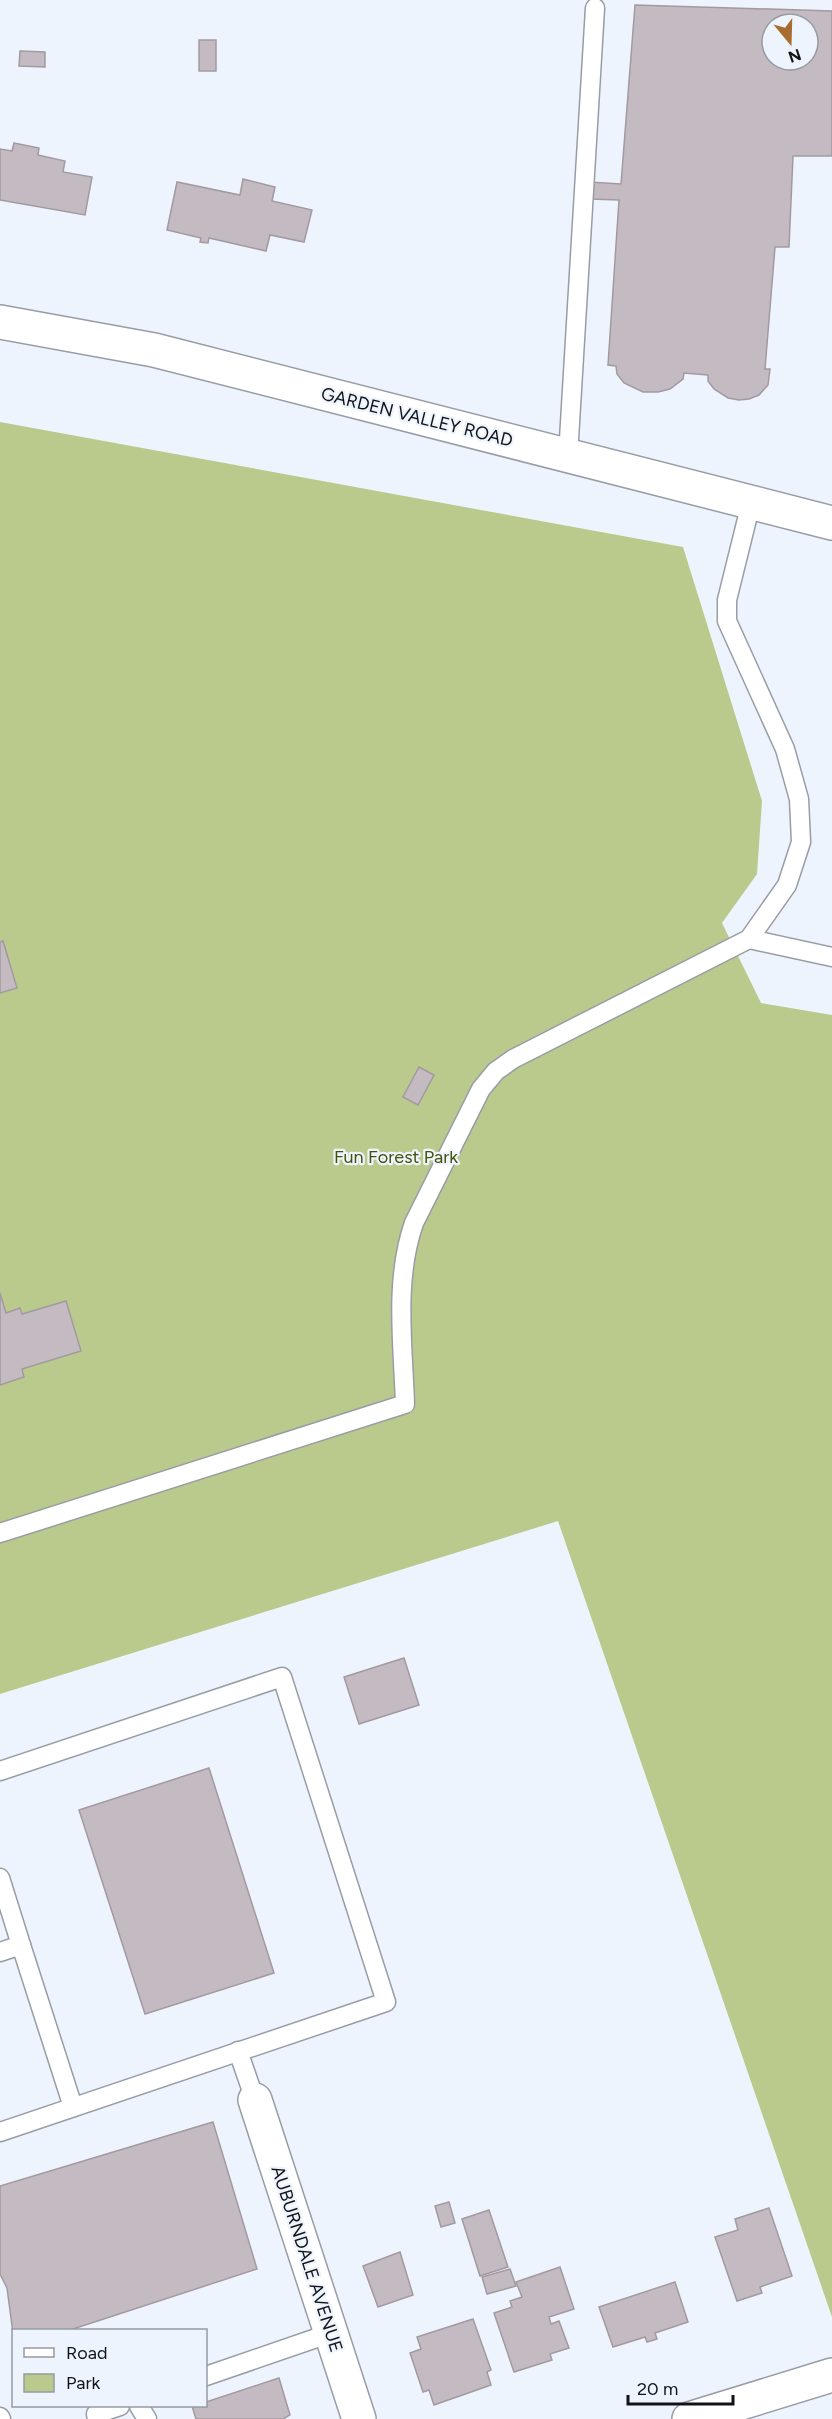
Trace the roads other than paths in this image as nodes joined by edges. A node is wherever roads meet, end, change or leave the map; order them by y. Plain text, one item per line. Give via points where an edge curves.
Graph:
1 (595, 8) dead end
2 (0, 322) edge
3 (568, 456) junction
4 (751, 503) junction
5 (832, 523) edge
6 (749, 939) junction
7 (832, 957) edge
8 (0, 1533) edge
9 (0, 1771) edge
10 (0, 1878) edge
11 (21, 1945) junction
12 (0, 1952) edge
13 (238, 2051) junction
14 (255, 2100) joint
15 (74, 2107) junction
16 (0, 2132) edge
17 (331, 2333) junction
18 (832, 2375) edge
19 (207, 2376) edge
20 (117, 2407) edge
21 (97, 2419) edge
22 (358, 2419) edge
23 (689, 2419) edge

1 - 3 lane
2 - 3 street, GARDEN VALLEY ROAD via 154,350
3 - 4 street, GARDEN VALLEY ROAD
4 - 5 street, GARDEN VALLEY ROAD
4 - 6 lane via 727,600 727,621 784,749 799,799 801,842 787,885
6 - 7 lane
6 - 8 lane via 513,1059 481,1089 414,1223 407,1245 401,1296 405,1404
9 - 13 lane via 282,1677 386,2002
10 - 11 lane
11 - 12 lane
11 - 15 lane
13 - 14 lane
13 - 15 lane
14 - 17 street, AUBURNDALE AVENUE
15 - 16 lane
17 - 19 lane
17 - 22 street, AUBURNDALE AVENUE
18 - 23 street
20 - 21 lane via 96,2414

